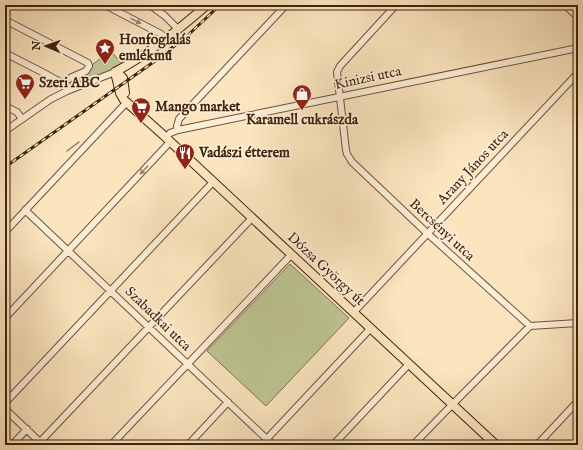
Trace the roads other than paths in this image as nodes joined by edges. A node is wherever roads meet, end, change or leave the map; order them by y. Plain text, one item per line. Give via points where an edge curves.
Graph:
1 (105, 5) edge
2 (150, 5) edge
3 (207, 5) edge
4 (286, 5) edge
5 (396, 5) edge
6 (565, 5) edge
7 (578, 17) edge
8 (5, 20) edge
9 (178, 29) junction
10 (166, 40) junction
11 (578, 48) edge
12 (5, 53) edge
13 (133, 63) junction
14 (115, 72) junction
15 (578, 73) edge
16 (123, 78) junction
17 (62, 83) junction
18 (67, 91) junction
19 (340, 97) junction
20 (126, 103) junction
21 (5, 106) edge
22 (138, 112) junction
23 (22, 119) junction
24 (178, 130) junction
25 (5, 131) edge
26 (168, 140) junction
27 (213, 182) junction
28 (25, 210) junction
29 (252, 218) junction
30 (5, 232) edge
31 (427, 233) junction
32 (68, 251) junction
33 (291, 255) junction
34 (111, 291) junction
35 (353, 313) junction
36 (5, 318) edge
37 (578, 323) edge
38 (530, 326) junction
39 (149, 327) junction
40 (370, 329) junction
41 (188, 364) junction
42 (409, 364) junction
43 (578, 401) edge
44 (228, 402) junction
45 (5, 403) edge
46 (452, 405) junction
47 (5, 409) edge
48 (27, 429) junction
49 (267, 439) junction
50 (42, 444) edge
51 (12, 445) edge
52 (111, 445) edge
53 (188, 445) edge
54 (261, 445) edge
55 (273, 445) edge
56 (333, 445) edge
57 (413, 445) edge
58 (496, 445) edge
59 (537, 445) edge

1 -> 10 street via 161,34
2 - 9 street
3 - 9 main road
4 - 24 street via 179,119
5 - 19 street, Bercsényi utca via 338,69
6 - 7 street
8 - 17 street via 88,63 86,71
9 - 10 main road
10 - 13 main road
11 - 19 street, Kinizsi utca
12 - 17 street
13 - 14 main road
13 - 16 main road
14 - 16 main road
14 - 18 street
14 - 20 main road, Dózsa György út via 120,93
15 - 31 street, Arany János utca
16 - 22 main road, Dózsa György út via 126,96
17 - 18 street
18 - 23 street
19 - 24 street, Kinizsi utca
19 - 31 street, Bercsényi utca via 349,158
20 - 22 main road, Dózsa György út
20 - 28 street
21 - 23 street via 17,112
22 - 26 main road, Dózsa György út
23 - 25 street
24 - 26 street, Kinizsi utca via 170,133
26 - 27 main road, Dózsa György út
26 -> 32 street, Kinizsi utca
27 - 29 main road, Dózsa György út
27 - 34 street
28 - 30 street
28 - 32 street, Szabadkai utca
29 - 33 main road, Dózsa György út
29 - 39 street
31 - 35 street, Arany János utca
31 - 38 street, Bercsényi utca
32 - 34 street, Szabadkai utca
32 - 36 street, Kinizsi utca
33 - 35 main road, Dózsa György út
33 - 41 street
34 - 39 street, Szabadkai utca
34 - 45 street
35 - 40 main road, Dózsa György út
37 - 38 street
38 - 46 street
39 - 41 street, Szabadkai utca
39 - 50 street
40 - 42 main road, Dózsa György út
40 - 49 street
41 - 44 street, Szabadkai utca
41 - 52 street
42 - 46 main road, Dózsa György út
42 - 56 street
43 - 59 street
44 - 49 street, Szabadkai utca
44 - 53 street
46 - 57 street
46 - 58 main road, Dózsa György út
47 - 48 street
48 - 50 street
48 - 51 street
49 - 54 street
49 - 55 street, Szabadkai utca

